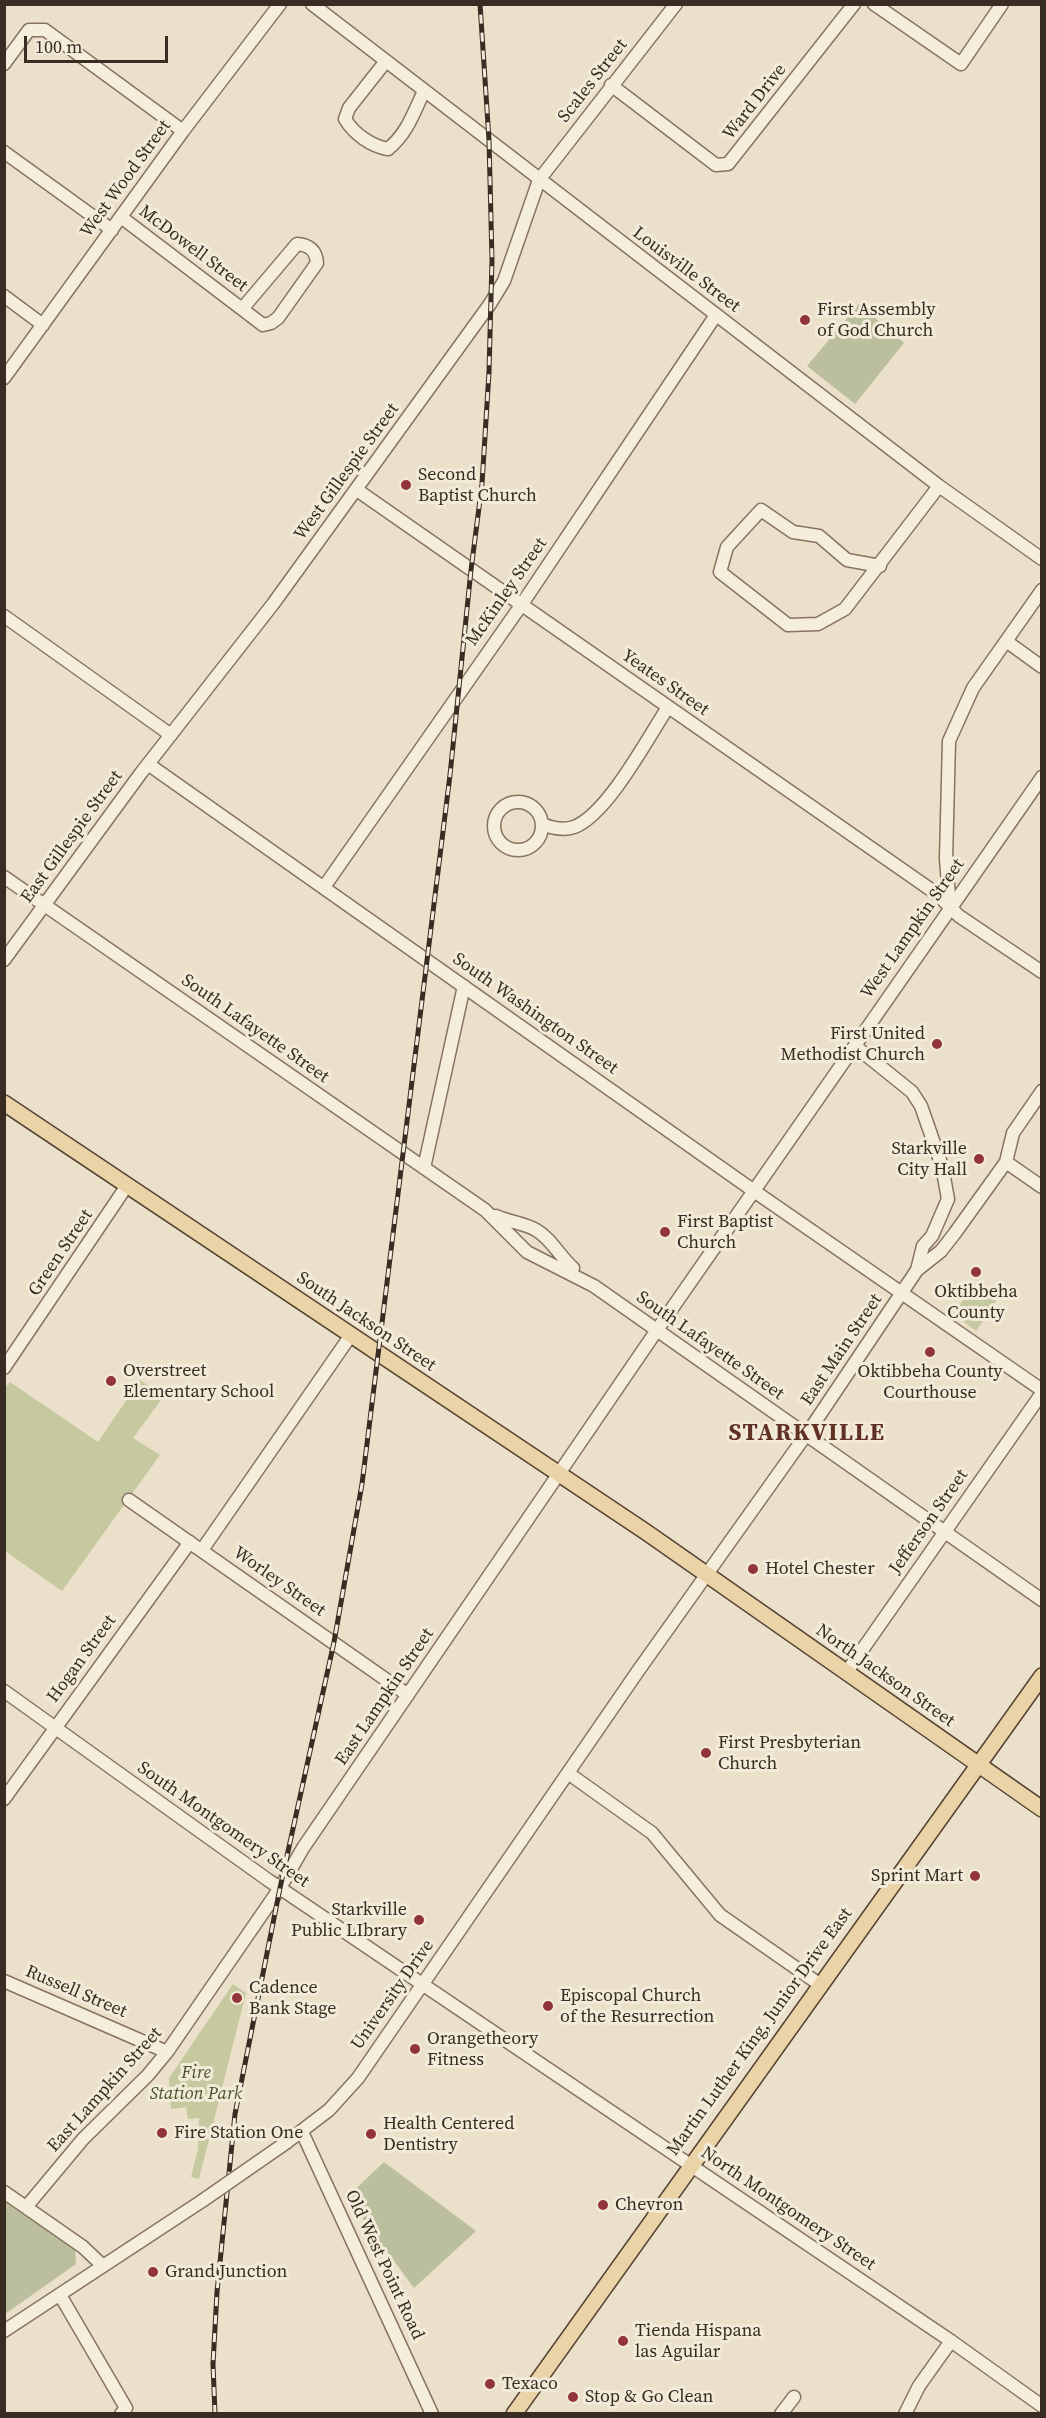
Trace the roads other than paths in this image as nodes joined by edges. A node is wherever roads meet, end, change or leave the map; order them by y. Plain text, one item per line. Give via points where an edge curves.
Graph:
1 (280, 4) edge
2 (312, 4) edge
3 (676, 4) edge
4 (854, 4) edge
5 (874, 4) edge
6 (1002, 4) edge
7 (386, 61) junction
8 (4, 64) edge
9 (611, 85) junction
10 (424, 91) junction
11 (183, 131) junction
12 (4, 152) edge
13 (539, 180) junction
14 (121, 217) junction
15 (112, 230) junction
16 (4, 296) edge
17 (242, 309) junction
18 (716, 315) junction
19 (43, 325) junction
20 (4, 378) edge
21 (939, 486) junction
22 (357, 490) junction
23 (1041, 559) edge
24 (880, 566) junction
25 (1041, 590) edge
26 (522, 604) junction
27 (4, 616) edge
28 (1006, 641) junction
29 (1041, 667) edge
30 (668, 707) junction
31 (171, 735) junction
32 (148, 764) junction
33 (1041, 777) edge
34 (542, 824) dead end
35 (4, 877) edge
36 (324, 888) junction
37 (45, 905) junction
38 (950, 909) junction
39 (4, 960) edge
40 (1041, 972) edge
41 (464, 986) junction
42 (855, 1046) junction
43 (1041, 1091) edge
44 (4, 1103) edge
45 (1006, 1162) junction
46 (424, 1168) junction
47 (126, 1186) junction
48 (1041, 1187) edge
49 (754, 1191) junction
50 (513, 1229) junction
51 (932, 1236) junction
52 (943, 1245) junction
53 (555, 1248) junction
54 (546, 1261) junction
55 (917, 1270) junction
56 (594, 1287) junction
57 (903, 1293) junction
58 (654, 1328) junction
59 (351, 1335) junction
60 (4, 1368) edge
61 (1041, 1391) edge
62 (806, 1434) junction
63 (559, 1474) junction
64 (129, 1500) dead end
65 (944, 1531) junction
66 (190, 1542) junction
67 (202, 1550) junction
68 (706, 1575) junction
69 (1041, 1600) edge
70 (846, 1673) junction
71 (1041, 1676) edge
72 (4, 1691) edge
73 (408, 1695) junction
74 (55, 1728) junction
75 (979, 1764) junction
76 (568, 1773) junction
77 (4, 1798) edge
78 (1041, 1809) edge
79 (280, 1888) junction
80 (4, 1981) edge
81 (819, 1984) junction
82 (423, 1985) junction
83 (167, 2052) junction
84 (302, 2132) junction
85 (690, 2164) junction
86 (4, 2192) edge
87 (27, 2206) junction
88 (103, 2266) junction
89 (60, 2295) junction
90 (4, 2331) edge
91 (951, 2342) junction
92 (794, 2397) dead end
93 (1041, 2406) edge
94 (121, 2414) edge
95 (432, 2414) edge
96 (514, 2414) edge
97 (781, 2414) edge
98 (905, 2414) edge

1 - 11 street, West Wood Street
2 - 7 street, Louisville Street
3 - 9 street, Scales Street
4 - 9 street, Ward Drive via 728,164 716,165
5 - 6 street via 961,64
7 - 10 street, Louisville Street
7 - 10 street via 348,108 345,119 351,128 375,146 388,149 408,126
8 - 11 street via 29,30 45,30
9 - 13 street, Scales Street
10 - 13 street, Louisville Street
11 - 14 street, West Wood Street
12 - 15 street
13 - 18 street, Louisville Street
13 - 22 street, West Gillespie Street via 504,282
14 - 15 street, West Wood Street
14 - 17 street, McDowell Street
15 - 19 street, West Wood Street
16 - 19 street
17 - 17 street, McDowell Street via 263,325 278,318 317,263 316,254 297,244
18 - 21 street, Louisville Street
18 - 26 street, McKinley Street
19 - 20 street, West Wood Street
21 - 23 street, Louisville Street
21 - 24 street
22 - 26 street, Yeates Street
22 - 31 street, West Gillespie Street
24 - 24 street via 845,609 818,624 788,625 720,572 727,547 761,510 793,532 819,536 848,560
25 - 28 street
26 - 30 street, Yeates Street
26 - 36 street, McKinley Street
27 - 31 street
28 - 29 street
28 - 38 street via 973,688 949,741 946,859
30 - 34 street via 595,814 573,827
30 - 38 street, Yeates Street via 937,894
31 - 32 street, West Gillespie Street
32 - 36 street, South Washington Street
32 - 37 street, East Gillespie Street
33 - 38 street, West Lampkin Street
35 - 37 street, South Lafayette Street
36 - 41 street, South Washington Street
37 - 39 street, East Gillespie Street
37 - 46 street, South Lafayette Street
38 - 40 street, Yeates Street
38 - 42 street, West Lampkin Street
41 - 46 street
41 - 49 street, South Washington Street
42 - 49 street, West Lampkin Street
42 - 51 street via 899,1079 921,1106 948,1190 946,1205
43 - 45 street via 1013,1133
44 - 47 main road, South Jackson Street
45 - 48 street
45 - 52 street
46 - 50 street, South Lafayette Street
47 - 59 main road, South Jackson Street
47 - 60 street, Green Street
49 - 57 street, South Washington Street
49 - 58 street, East Lampkin Street
50 - 53 street, South Lafayette Street via 537,1230
50 - 54 street, South Lafayette Street via 527,1252
51 - 52 street
51 - 55 street via 923,1246
52 - 55 street
53 - 54 street via 553,1258
53 - 56 street, South Lafayette Street
54 - 56 street, South Lafayette Street
55 - 57 street, East Main Street
56 - 58 street, South Lafayette Street
57 - 61 street, South Washington Street
57 - 62 street, East Main Street
58 - 62 street, South Lafayette Street
58 - 63 street, East Lampkin Street
59 - 63 main road, South Jackson Street
59 - 67 street
61 - 65 street, Jefferson Street
62 - 65 street, South Lafayette Street
62 - 68 street, East Main Street
63 - 68 main road, South Jackson Street
63 - 73 street, East Lampkin Street
64 - 66 street, Worley Street
65 - 69 street, South Lafayette Street
65 - 70 street, Jefferson Street
66 - 67 street, Worley Street
66 - 74 street, Hogan Street
67 - 73 street, Worley Street
68 - 70 main road, North Jackson Street
68 - 76 street, University Drive
70 - 75 main road, North Jackson Street
71 - 75 main road, Martin Luther King, Junior Drive East
72 - 74 street, South Montgomery Street
73 - 79 street, East Lampkin Street
74 - 77 street, Hogan Street
74 - 79 street, South Montgomery Street
75 - 78 main road, North Jackson Street
75 - 81 main road, Martin Luther King, Junior Drive East
76 - 81 street via 652,1833 720,1915
76 - 82 street, University Drive
79 - 82 street, South Montgomery Street
79 - 83 street, East Lampkin Street
80 - 83 street, Russell Street
81 - 85 main road, Martin Luther King, Junior Drive East
82 - 84 street, University Drive via 347,2091
82 - 85 street, North Montgomery Street
83 - 87 street, East Lampkin Street via 83,2139
84 - 88 street, University Drive, bridge
84 - 95 street, Old West Point Road
85 - 91 street, North Montgomery Street
85 - 96 main road, Martin Luther King, Junior Drive East
86 - 87 street
87 - 88 street
88 - 89 street, University Drive
89 - 90 street, University Drive
89 - 94 street via 126,2408
91 - 93 street, North Montgomery Street
91 - 98 street
92 - 97 street

